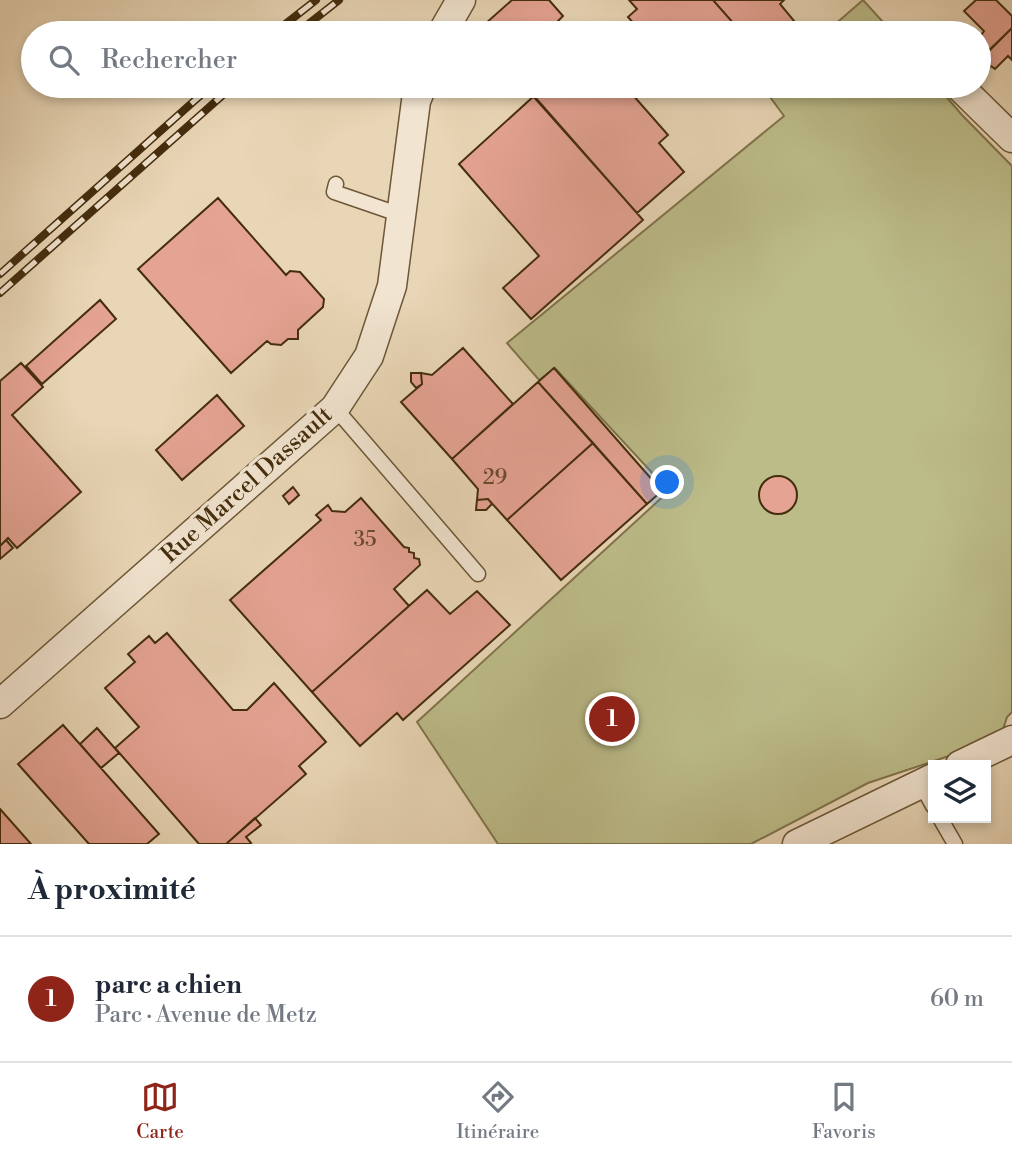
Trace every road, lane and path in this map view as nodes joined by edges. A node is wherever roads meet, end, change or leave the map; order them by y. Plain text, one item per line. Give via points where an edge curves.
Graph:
1 (461, 0) edge
2 (449, 21) edge
3 (417, 98) edge
4 (971, 98) edge
5 (1012, 138) edge
6 (336, 184) dead end
7 (401, 215) junction
8 (335, 408) junction
9 (478, 574) dead end
10 (0, 704) edge
11 (1012, 740) edge
12 (970, 760) edge
13 (928, 790) edge
14 (943, 823) edge
15 (797, 844) edge
16 (955, 844) edge

1 - 2 street
3 - 7 street, Rue Marcel Dassault
4 - 5 street
6 - 7 lane via 334,192
7 - 8 street, Rue Marcel Dassault via 392,286 369,356
8 - 9 lane
8 - 10 street, Rue Marcel Dassault
11 - 12 street
13 - 15 street
14 - 16 lane

